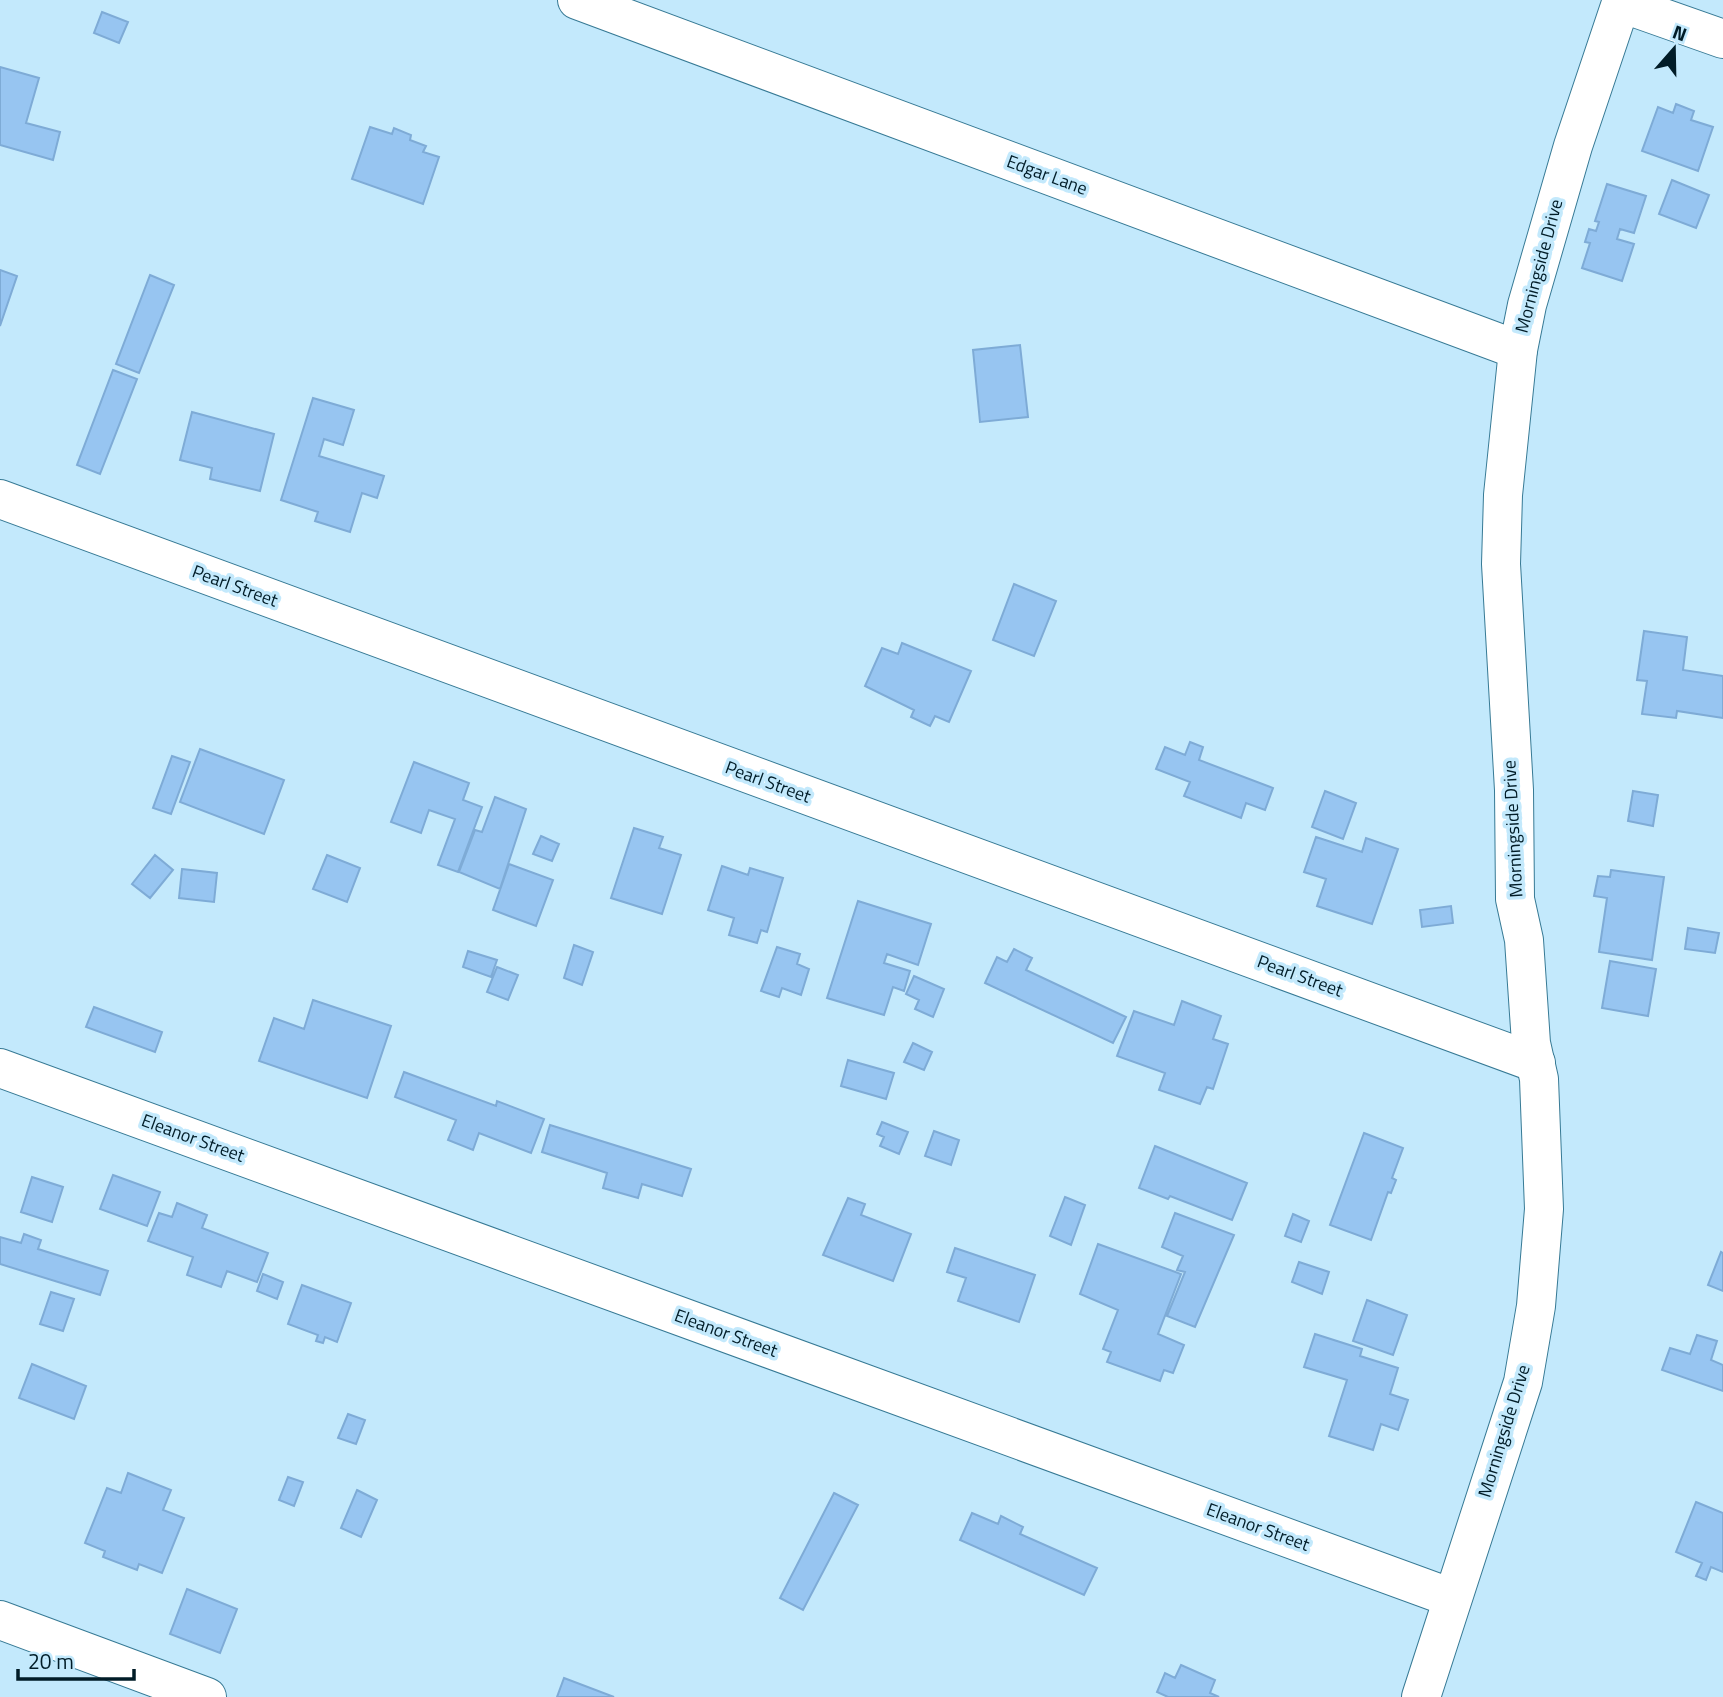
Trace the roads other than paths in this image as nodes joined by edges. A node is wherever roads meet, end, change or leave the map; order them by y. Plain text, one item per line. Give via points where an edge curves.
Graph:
1 (577, 0) edge
2 (1622, 1) edge
3 (1723, 39) edge
4 (1518, 350) junction
5 (0, 499) edge
6 (1536, 1063) junction
7 (0, 1068) edge
8 (1452, 1598) junction
9 (0, 1620) edge
10 (207, 1697) edge
11 (1421, 1697) edge

1 - 4 street, Edgar Lane
2 - 3 street
2 - 4 street, Morningside Drive via 1569,159
4 - 6 street, Morningside Drive via 1501,564 1514,790 1515,899 1524,940
5 - 6 street, Pearl Street
6 - 8 street, Morningside Drive via 1544,1209 1536,1307 1523,1382
7 - 8 street, Eleanor Street
8 - 11 street, Morningside Drive
9 - 10 street

